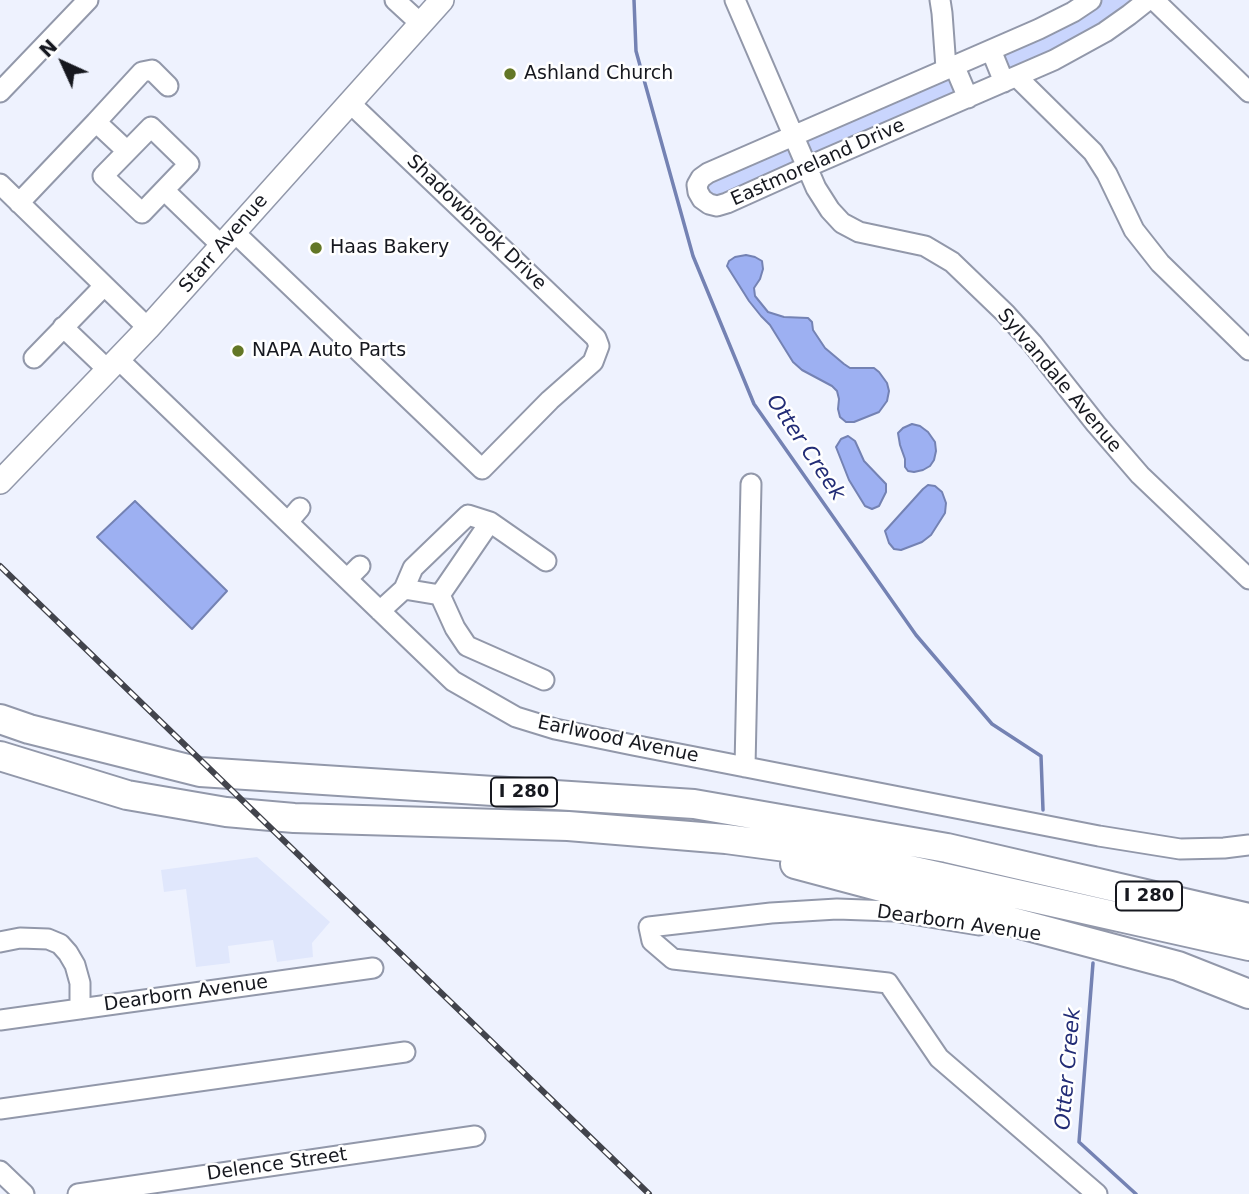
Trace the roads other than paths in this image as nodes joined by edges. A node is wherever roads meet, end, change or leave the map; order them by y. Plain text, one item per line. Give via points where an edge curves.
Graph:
1 (88, 0) edge
2 (395, 0) edge
3 (442, 0) edge
4 (735, 0) edge
5 (940, 0) edge
6 (1091, 0) edge
7 (1146, 1) edge
8 (421, 23) junction
9 (991, 50) junction
10 (950, 67) junction
11 (1010, 79) junction
12 (168, 86) dead end
13 (0, 92) edge
14 (1249, 92) edge
15 (968, 98) junction
16 (349, 102) junction
17 (96, 121) junction
18 (794, 135) junction
19 (127, 151) junction
20 (807, 167) junction
21 (0, 184) edge
22 (164, 190) junction
23 (19, 203) junction
24 (228, 239) junction
25 (104, 286) junction
26 (63, 327) junction
27 (148, 328) junction
28 (1249, 350) edge
29 (34, 358) dead end
30 (113, 364) junction
31 (0, 482) edge
32 (751, 484) dead end
33 (491, 522) junction
34 (546, 561) dead end
35 (1249, 579) edge
36 (404, 589) junction
37 (440, 594) junction
38 (380, 611) junction
39 (544, 680) dead end
40 (0, 719) edge
41 (0, 756) edge
42 (745, 767) junction
43 (568, 826) junction
44 (1249, 845) edge
45 (1049, 873) junction
46 (1249, 901) edge
47 (1249, 918) edge
48 (0, 942) edge
49 (1101, 945) junction
50 (1249, 946) edge
51 (373, 968) dead end
52 (1249, 994) edge
53 (80, 1009) junction
54 (0, 1020) edge
55 (405, 1052) dead end
56 (0, 1109) edge
57 (475, 1136) dead end
58 (0, 1171) edge
59 (24, 1194) edge
60 (79, 1194) edge
61 (1097, 1194) edge

1 - 13 street
2 - 8 street
3 - 8 main road, Starr Avenue
4 - 18 street, Sylvandale Avenue
5 - 10 street
6 - 9 street, Eastmoreland Drive
7 - 11 street, Eastmoreland Drive via 1080,47
7 - 14 street
8 - 16 main road, Starr Avenue
9 - 10 street, Eastmoreland Drive
9 - 11 street
10 - 15 street
10 - 18 street, Eastmoreland Drive
11 - 15 street, Eastmoreland Drive
11 - 28 street via 1093,152 1134,230 1160,263
12 - 17 street via 152,70 142,72
15 - 20 street, Eastmoreland Drive
16 - 24 main road, Starr Avenue
16 - 24 street, Shadowbrook Drive via 596,338 599,346 593,362 482,469
17 - 19 street
17 - 23 street
18 - 20 street, Sylvandale Avenue
18 - 20 street, Eastmoreland Drive via 708,173 701,178 698,192 717,206
19 - 22 street via 103,176 142,213
19 - 22 street via 150,127 189,164
20 - 35 street, Sylvandale Avenue via 826,206 847,226 864,234 925,246 951,262 1032,343 1140,475
21 - 23 street
22 - 24 street
23 - 25 street
24 - 27 main road, Starr Avenue
25 - 26 street
25 - 27 street
26 - 29 street
26 - 30 street, Earlwood Avenue
27 - 30 main road, Starr Avenue
30 - 31 main road, Starr Avenue
30 - 38 street, Earlwood Avenue via 245,468 354,572
32 - 42 street
33 - 34 street
33 - 36 street via 468,515 413,568
33 - 37 street
36 - 37 street
36 - 38 street
37 - 39 street via 467,646
38 - 42 street, Earlwood Avenue via 453,681 516,717
40 - 45 highway, I 280 via 200,772 694,804 947,848
41 - 43 highway, I 280 via 127,795 226,812
42 - 44 street, Earlwood Avenue via 1180,849
43 - 49 highway via 802,865
43 - 50 highway, I 280 via 838,854
45 - 46 highway via 1161,884
45 - 47 highway, I 280
48 - 53 street via 20,938 60,944 75,965
49 - 52 highway via 1178,966
49 - 61 street, Dearborn Avenue via 892,911 771,913 649,927 652,941 673,959 888,983 939,1058
51 - 53 street, Dearborn Avenue
53 - 54 street, Dearborn Avenue
55 - 56 street
57 - 60 street, Delence Street
58 - 59 street

